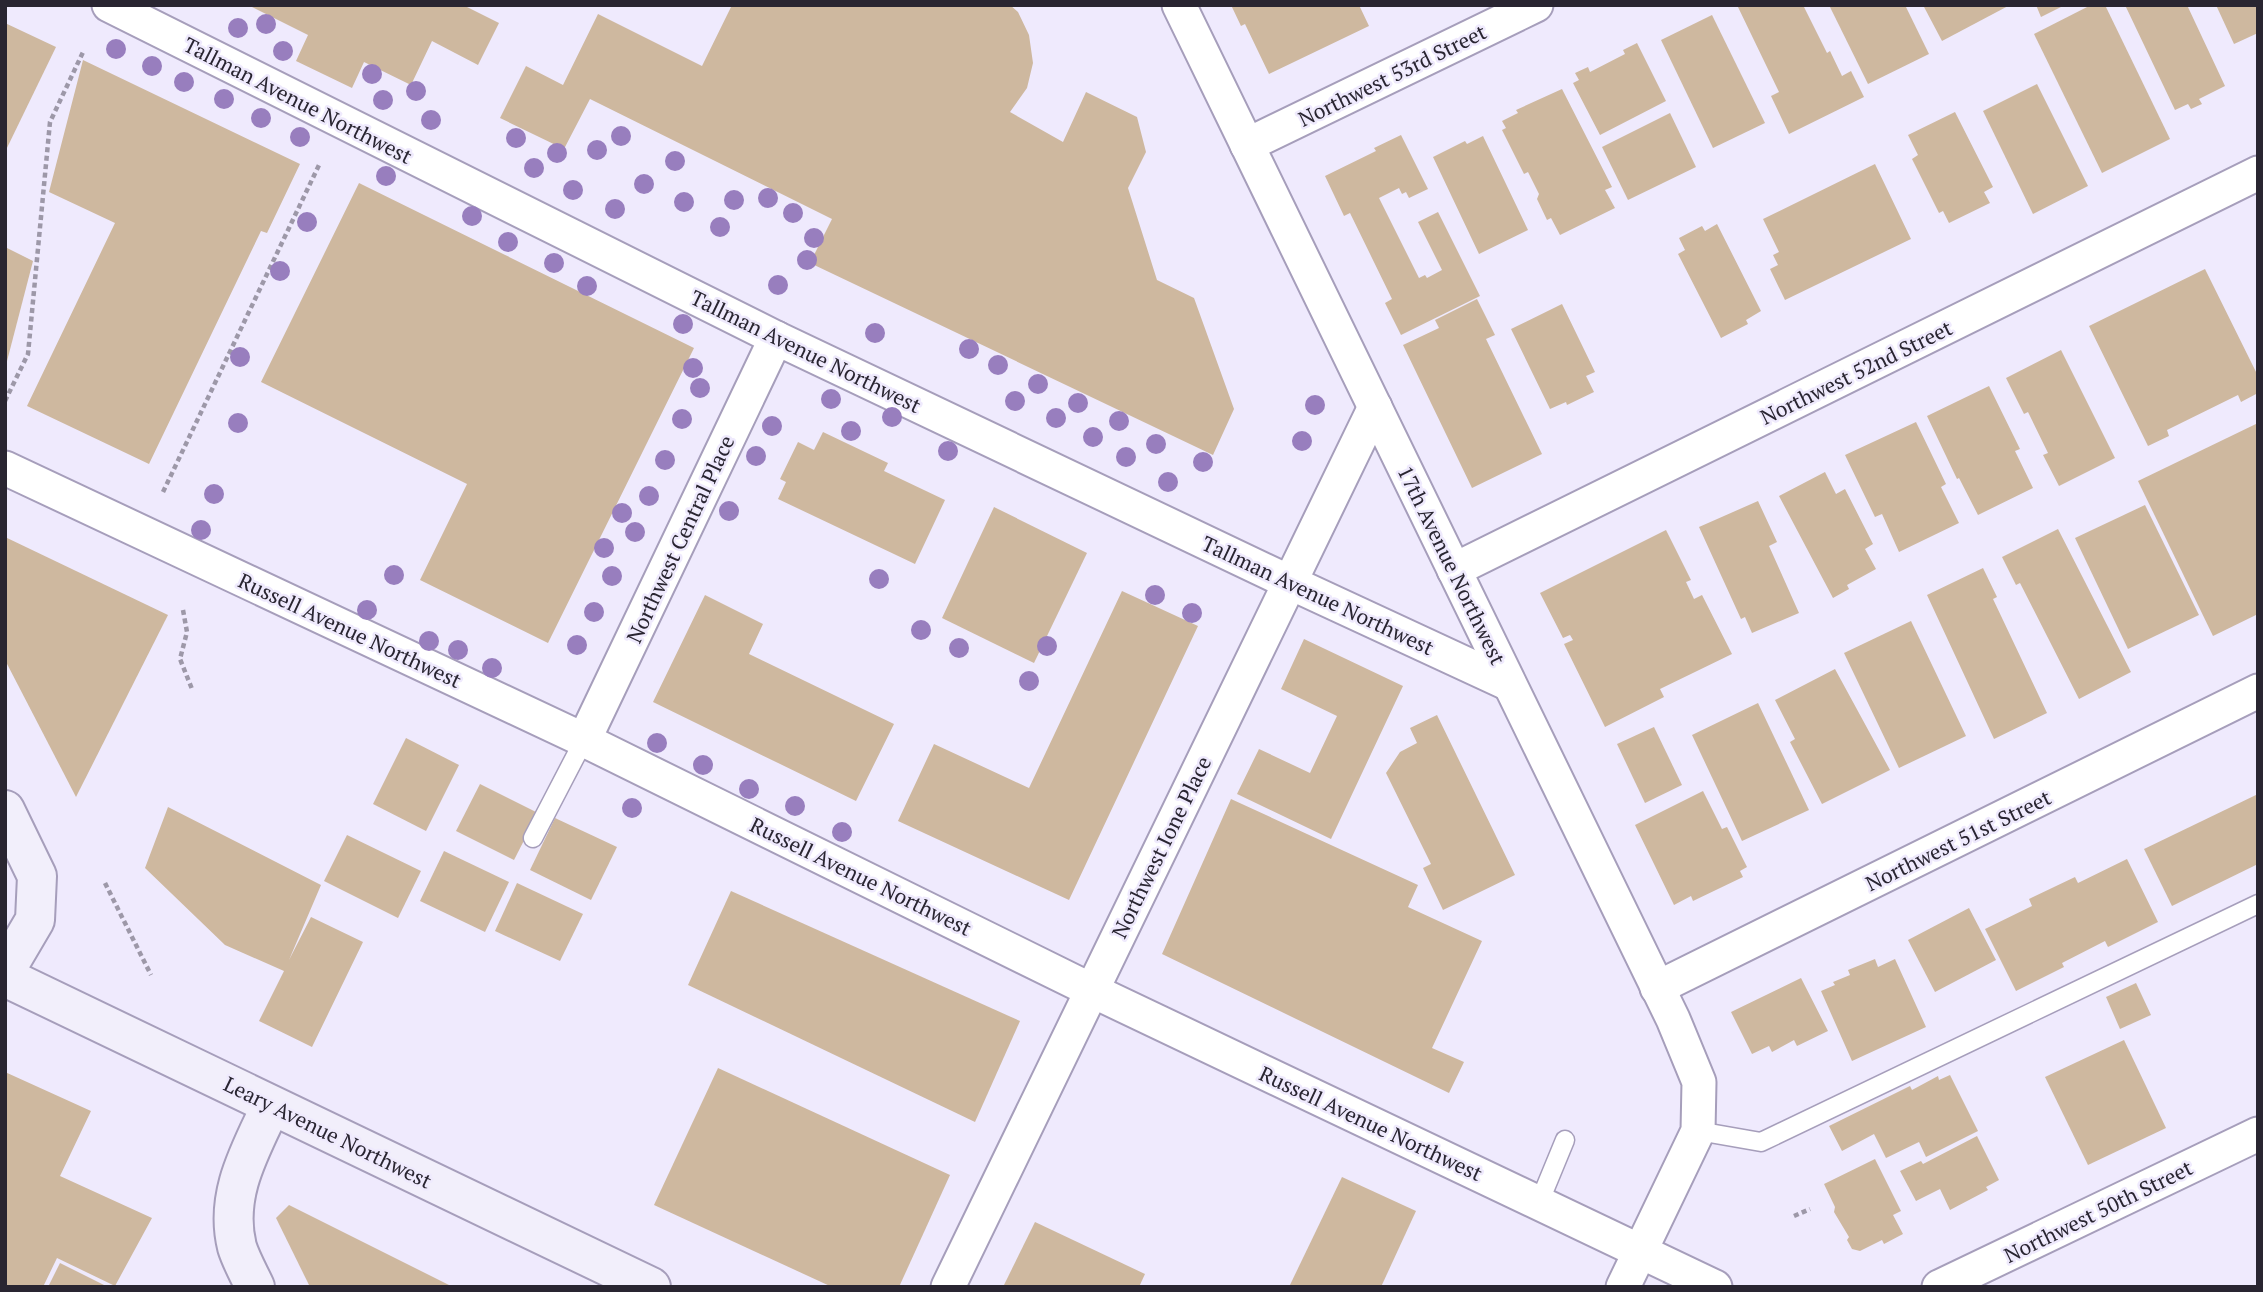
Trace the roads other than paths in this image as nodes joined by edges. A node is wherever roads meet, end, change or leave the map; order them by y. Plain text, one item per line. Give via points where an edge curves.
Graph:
1 (109, 5) edge
2 (1179, 5) edge
3 (1536, 5) edge
4 (1247, 145) junction
5 (2258, 173) edge
6 (776, 338) junction
7 (1375, 407) junction
8 (5, 468) edge
9 (1454, 570) junction
10 (1289, 582) junction
11 (1509, 684) junction
12 (2258, 691) edge
13 (584, 740) junction
14 (5, 810) edge
15 (533, 838) dead end
16 (2258, 904) edge
17 (5, 971) edge
18 (5, 977) edge
19 (1657, 988) junction
20 (1091, 990) junction
21 (271, 1106) junction
22 (1698, 1131) junction
23 (2258, 1134) edge
24 (1565, 1140) dead end
25 (1539, 1203) junction
26 (1640, 1250) junction
27 (255, 1287) edge
28 (651, 1287) edge
29 (947, 1287) edge
30 (1623, 1287) edge
31 (1715, 1287) edge
32 (1939, 1287) edge

1 - 6 street, Tallman Avenue Northwest
2 - 4 street, 17th Avenue Northwest
3 - 4 street, Northwest 53rd Street
4 - 7 street, 17th Avenue Northwest
5 - 9 street, Northwest 52nd Street
6 - 10 street, Tallman Avenue Northwest
6 - 13 street, Northwest Central Place
7 - 9 street, 17th Avenue Northwest
7 - 10 street, Northwest Ione Place
8 - 13 street, Russell Avenue Northwest
9 - 11 street, 17th Avenue Northwest
10 - 11 street, Tallman Avenue Northwest
10 - 20 street, Northwest Ione Place
11 - 19 street, 17th Avenue Northwest
12 - 19 street, Northwest 51st Street
13 - 15 lane
13 - 20 street, Russell Avenue Northwest
14 - 17 main road via 37,876 35,920
16 - 22 lane via 1761,1142
18 - 21 main road, Leary Avenue Northwest
19 - 22 street, 17th Avenue Northwest via 1699,1082
20 - 25 street, Russell Avenue Northwest
20 - 29 street, Northwest Ione Place
21 - 27 main road via 236,1187 237,1248
21 - 28 main road, Leary Avenue Northwest
22 - 26 street
23 - 32 street, Northwest 50th Street
24 - 25 lane
25 - 26 street, Russell Avenue Northwest
26 - 30 street
26 - 31 street, Russell Avenue Northwest

